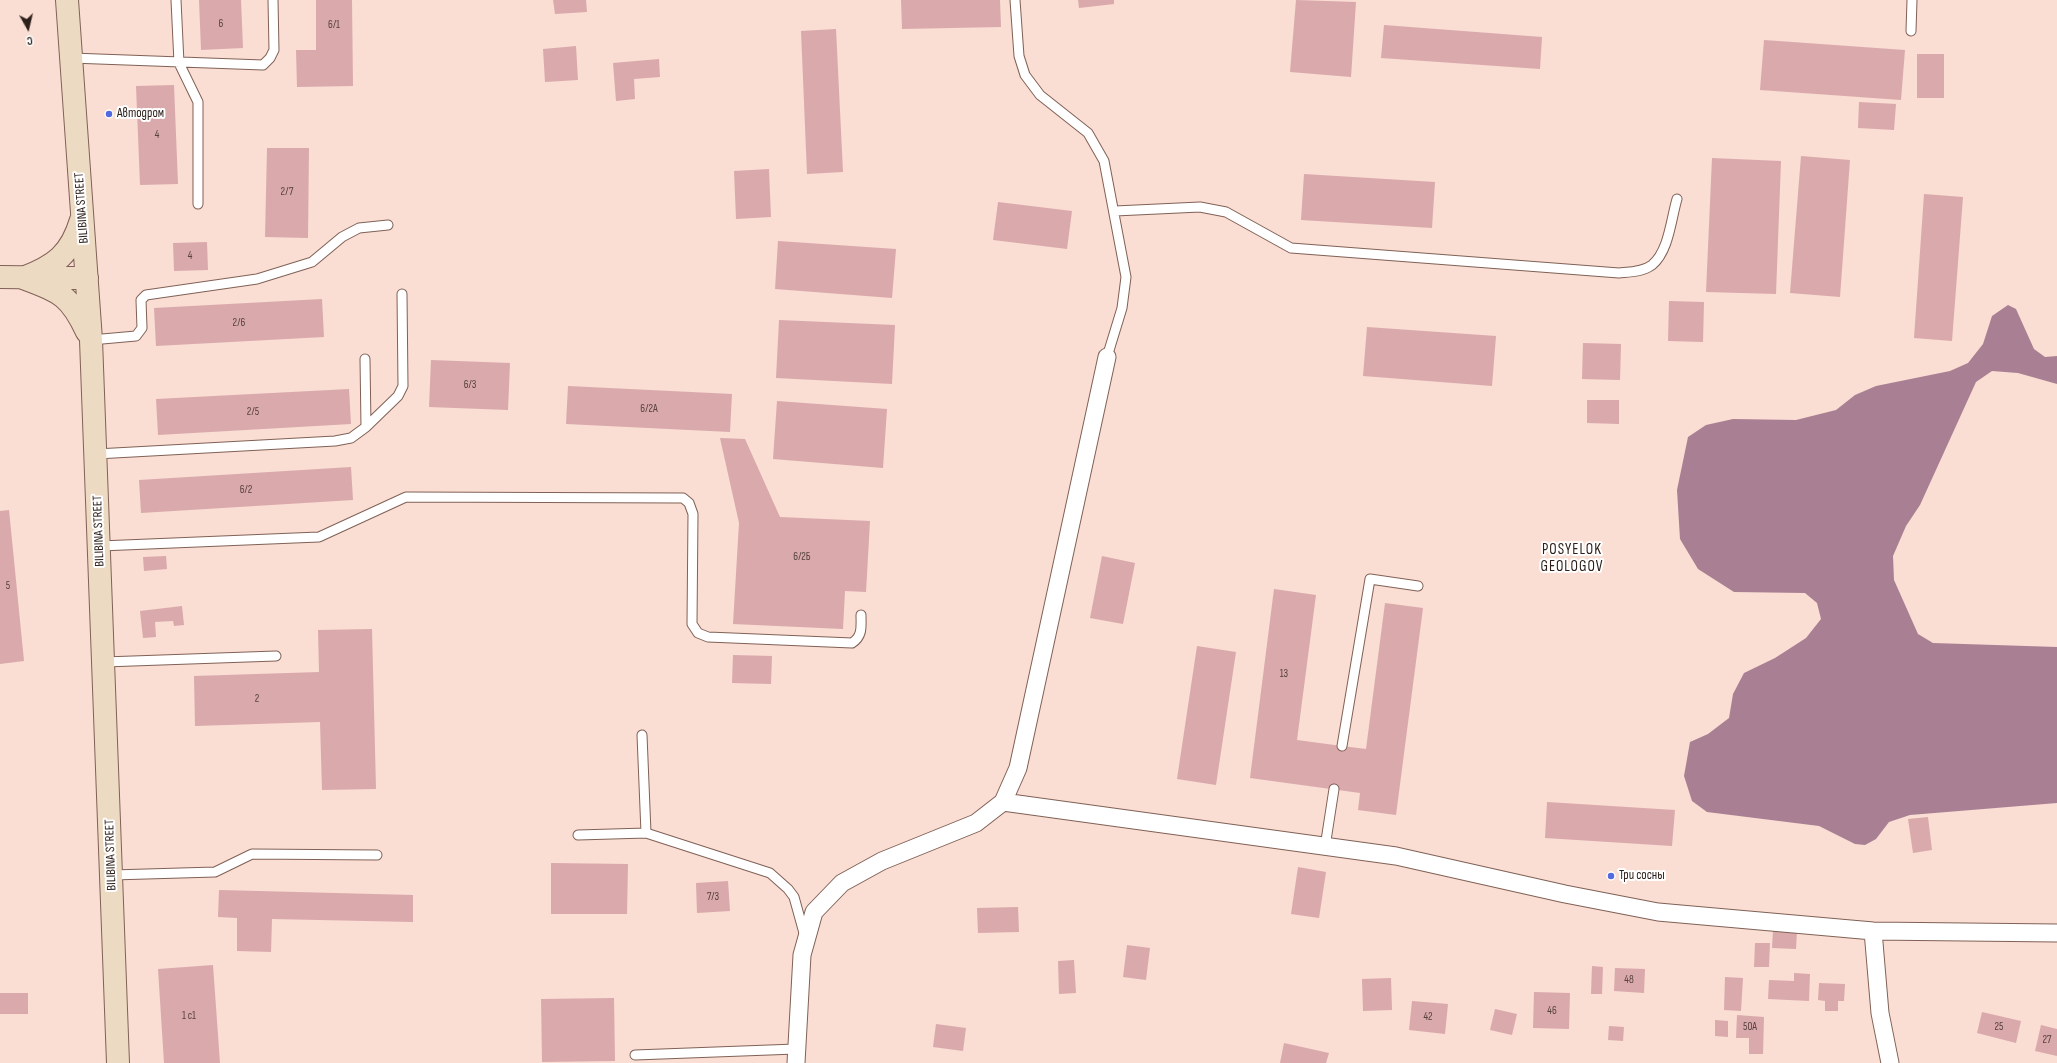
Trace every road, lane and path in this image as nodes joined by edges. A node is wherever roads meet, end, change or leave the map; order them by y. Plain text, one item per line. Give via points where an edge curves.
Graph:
1 (67, 0) edge
2 (176, 0) edge
3 (273, 0) edge
4 (1016, 0) edge
5 (1912, 0) edge
6 (1912, 31) dead end
7 (71, 58) junction
8 (179, 63) junction
9 (1677, 199) dead end
10 (198, 204) dead end
11 (1115, 212) junction
12 (83, 215) junction
13 (388, 225) dead end
14 (0, 277) edge
15 (23, 278) junction
16 (87, 278) junction
17 (402, 294) dead end
18 (91, 340) junction
19 (1107, 357) joint
20 (365, 358) dead end
21 (366, 427) junction
22 (96, 454) junction
23 (100, 546) junction
24 (1418, 586) dead end
25 (861, 614) dead end
26 (276, 656) dead end
27 (104, 662) junction
28 (642, 735) dead end
29 (1342, 746) dead end
30 (1334, 789) dead end
31 (1003, 802) junction
32 (646, 833) junction
33 (578, 835) dead end
34 (1325, 847) junction
35 (377, 855) dead end
36 (112, 875) junction
37 (1873, 931) junction
38 (2057, 933) edge
39 (806, 941) junction
40 (635, 1055) dead end
41 (796, 1056) edge
42 (118, 1063) edge
43 (1890, 1063) edge

1 - 7 main road, BILIBINA STREET
2 - 8 lane
3 - 8 lane via 274,50 263,65
4 - 11 lane via 1019,56 1024,75 1040,95 1088,133 1104,161
5 - 6 lane
7 - 8 lane
7 - 12 main road, BILIBINA STREET
8 - 10 lane via 198,102
9 - 11 lane via 1663,250 1651,265 1637,271 1619,273 1291,248 1226,212 1200,207
11 - 19 lane via 1126,277 1122,308
12 - 15 main road via 77,234 62,257
12 - 16 main road, BILIBINA STREET
13 - 18 lane via 359,228 342,237 312,262 257,279 146,295 141,300 142,328 136,336
14 - 15 main road
15 - 16 main road
15 - 18 main road via 65,296 80,317
16 - 18 main road, BILIBINA STREET
17 - 21 lane via 403,386 398,396
18 - 22 main road, BILIBINA STREET
19 - 31 street via 1018,768
20 - 21 lane
21 - 22 lane via 351,438 335,441
22 - 23 main road, BILIBINA STREET
23 - 25 lane via 318,538 406,497 683,498 689,503 693,514 692,624 698,633 708,637 852,643 858,639 861,632
23 - 27 main road, BILIBINA STREET
24 - 29 lane via 1370,579
26 - 27 lane
27 - 36 main road, BILIBINA STREET
28 - 32 lane
30 - 34 lane
31 - 34 street
31 - 39 street via 976,823 882,861 842,883 814,912
32 - 33 lane
32 - 39 lane via 770,873 794,897 801,915
34 - 37 street via 1396,856 1658,912
35 - 36 lane via 252,854 215,872
36 - 42 main road, BILIBINA STREET
37 - 38 street
37 - 43 street via 1880,1012
39 - 41 street via 802,955
40 - 41 lane

